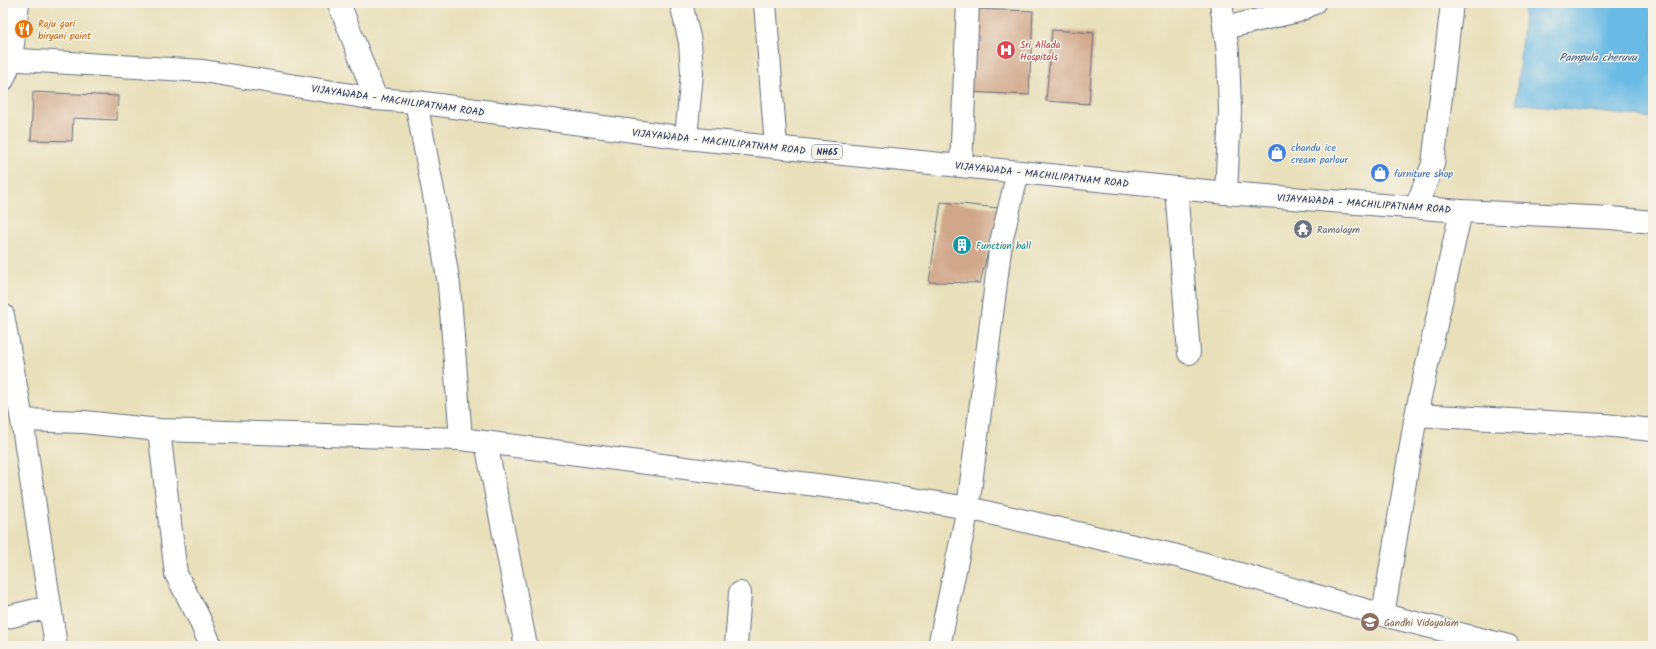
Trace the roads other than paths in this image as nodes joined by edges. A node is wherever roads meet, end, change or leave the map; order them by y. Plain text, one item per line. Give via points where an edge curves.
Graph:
1 (18, 3) edge
2 (339, 3) edge
3 (681, 3) edge
4 (765, 3) edge
5 (968, 3) edge
6 (1221, 3) edge
7 (1314, 3) edge
8 (1452, 3) edge
9 (1224, 28) junction
10 (7, 60) edge
11 (3, 80) edge
12 (376, 99) junction
13 (416, 102) junction
14 (686, 138) junction
15 (776, 147) junction
16 (961, 166) junction
17 (1018, 172) junction
18 (1176, 188) junction
19 (1226, 193) junction
20 (1416, 207) junction
21 (1461, 211) junction
22 (1653, 222) edge
23 (3, 315) edge
24 (1189, 353) dead end
25 (1416, 415) junction
26 (22, 420) junction
27 (159, 430) junction
28 (1653, 430) edge
29 (461, 439) junction
30 (486, 443) junction
31 (968, 508) junction
32 (740, 594) dead end
33 (49, 606) junction
34 (1383, 615) junction
35 (3, 618) edge
36 (56, 646) edge
37 (211, 646) edge
38 (526, 646) edge
39 (736, 646) edge
40 (939, 646) edge
41 (1508, 646) edge

1 - 10 main road
2 - 12 main road
3 - 14 main road via 690,42 692,73
4 - 15 main road
5 - 16 main road
6 - 9 main road
7 - 9 main road via 1298,11
8 - 20 main road via 1433,164
9 - 19 main road via 1228,52 1230,111
10 - 11 main road
10 - 12 main road, VIJAYAWADA - MACHILIPATNAM ROAD / NH65 via 203,71
12 - 13 main road, VIJAYAWADA - MACHILIPATNAM ROAD / NH65
13 - 14 main road, VIJAYAWADA - MACHILIPATNAM ROAD / NH65
13 - 29 main road via 449,285
14 - 15 main road, VIJAYAWADA - MACHILIPATNAM ROAD / NH65
15 - 16 main road, VIJAYAWADA - MACHILIPATNAM ROAD / NH65
16 - 17 main road, VIJAYAWADA - MACHILIPATNAM ROAD / NH65
17 - 18 main road, VIJAYAWADA - MACHILIPATNAM ROAD / NH65
17 - 31 main road via 1001,242
18 - 19 main road, VIJAYAWADA - MACHILIPATNAM ROAD / NH65
18 - 24 main road
19 - 20 main road, VIJAYAWADA - MACHILIPATNAM ROAD / NH65
20 - 21 main road, VIJAYAWADA - MACHILIPATNAM ROAD / NH65
21 - 22 main road, VIJAYAWADA - MACHILIPATNAM ROAD / NH65
21 - 25 main road
23 - 26 main road
25 - 28 main road
25 - 34 main road
26 - 27 main road via 84,422
26 - 33 main road
27 - 29 main road
27 - 37 main road via 176,574
29 - 30 main road
30 - 31 main road
30 - 38 main road
31 - 34 main road via 1177,556
31 - 40 main road
32 - 39 main road
33 - 35 main road
33 - 36 main road
34 - 41 main road

